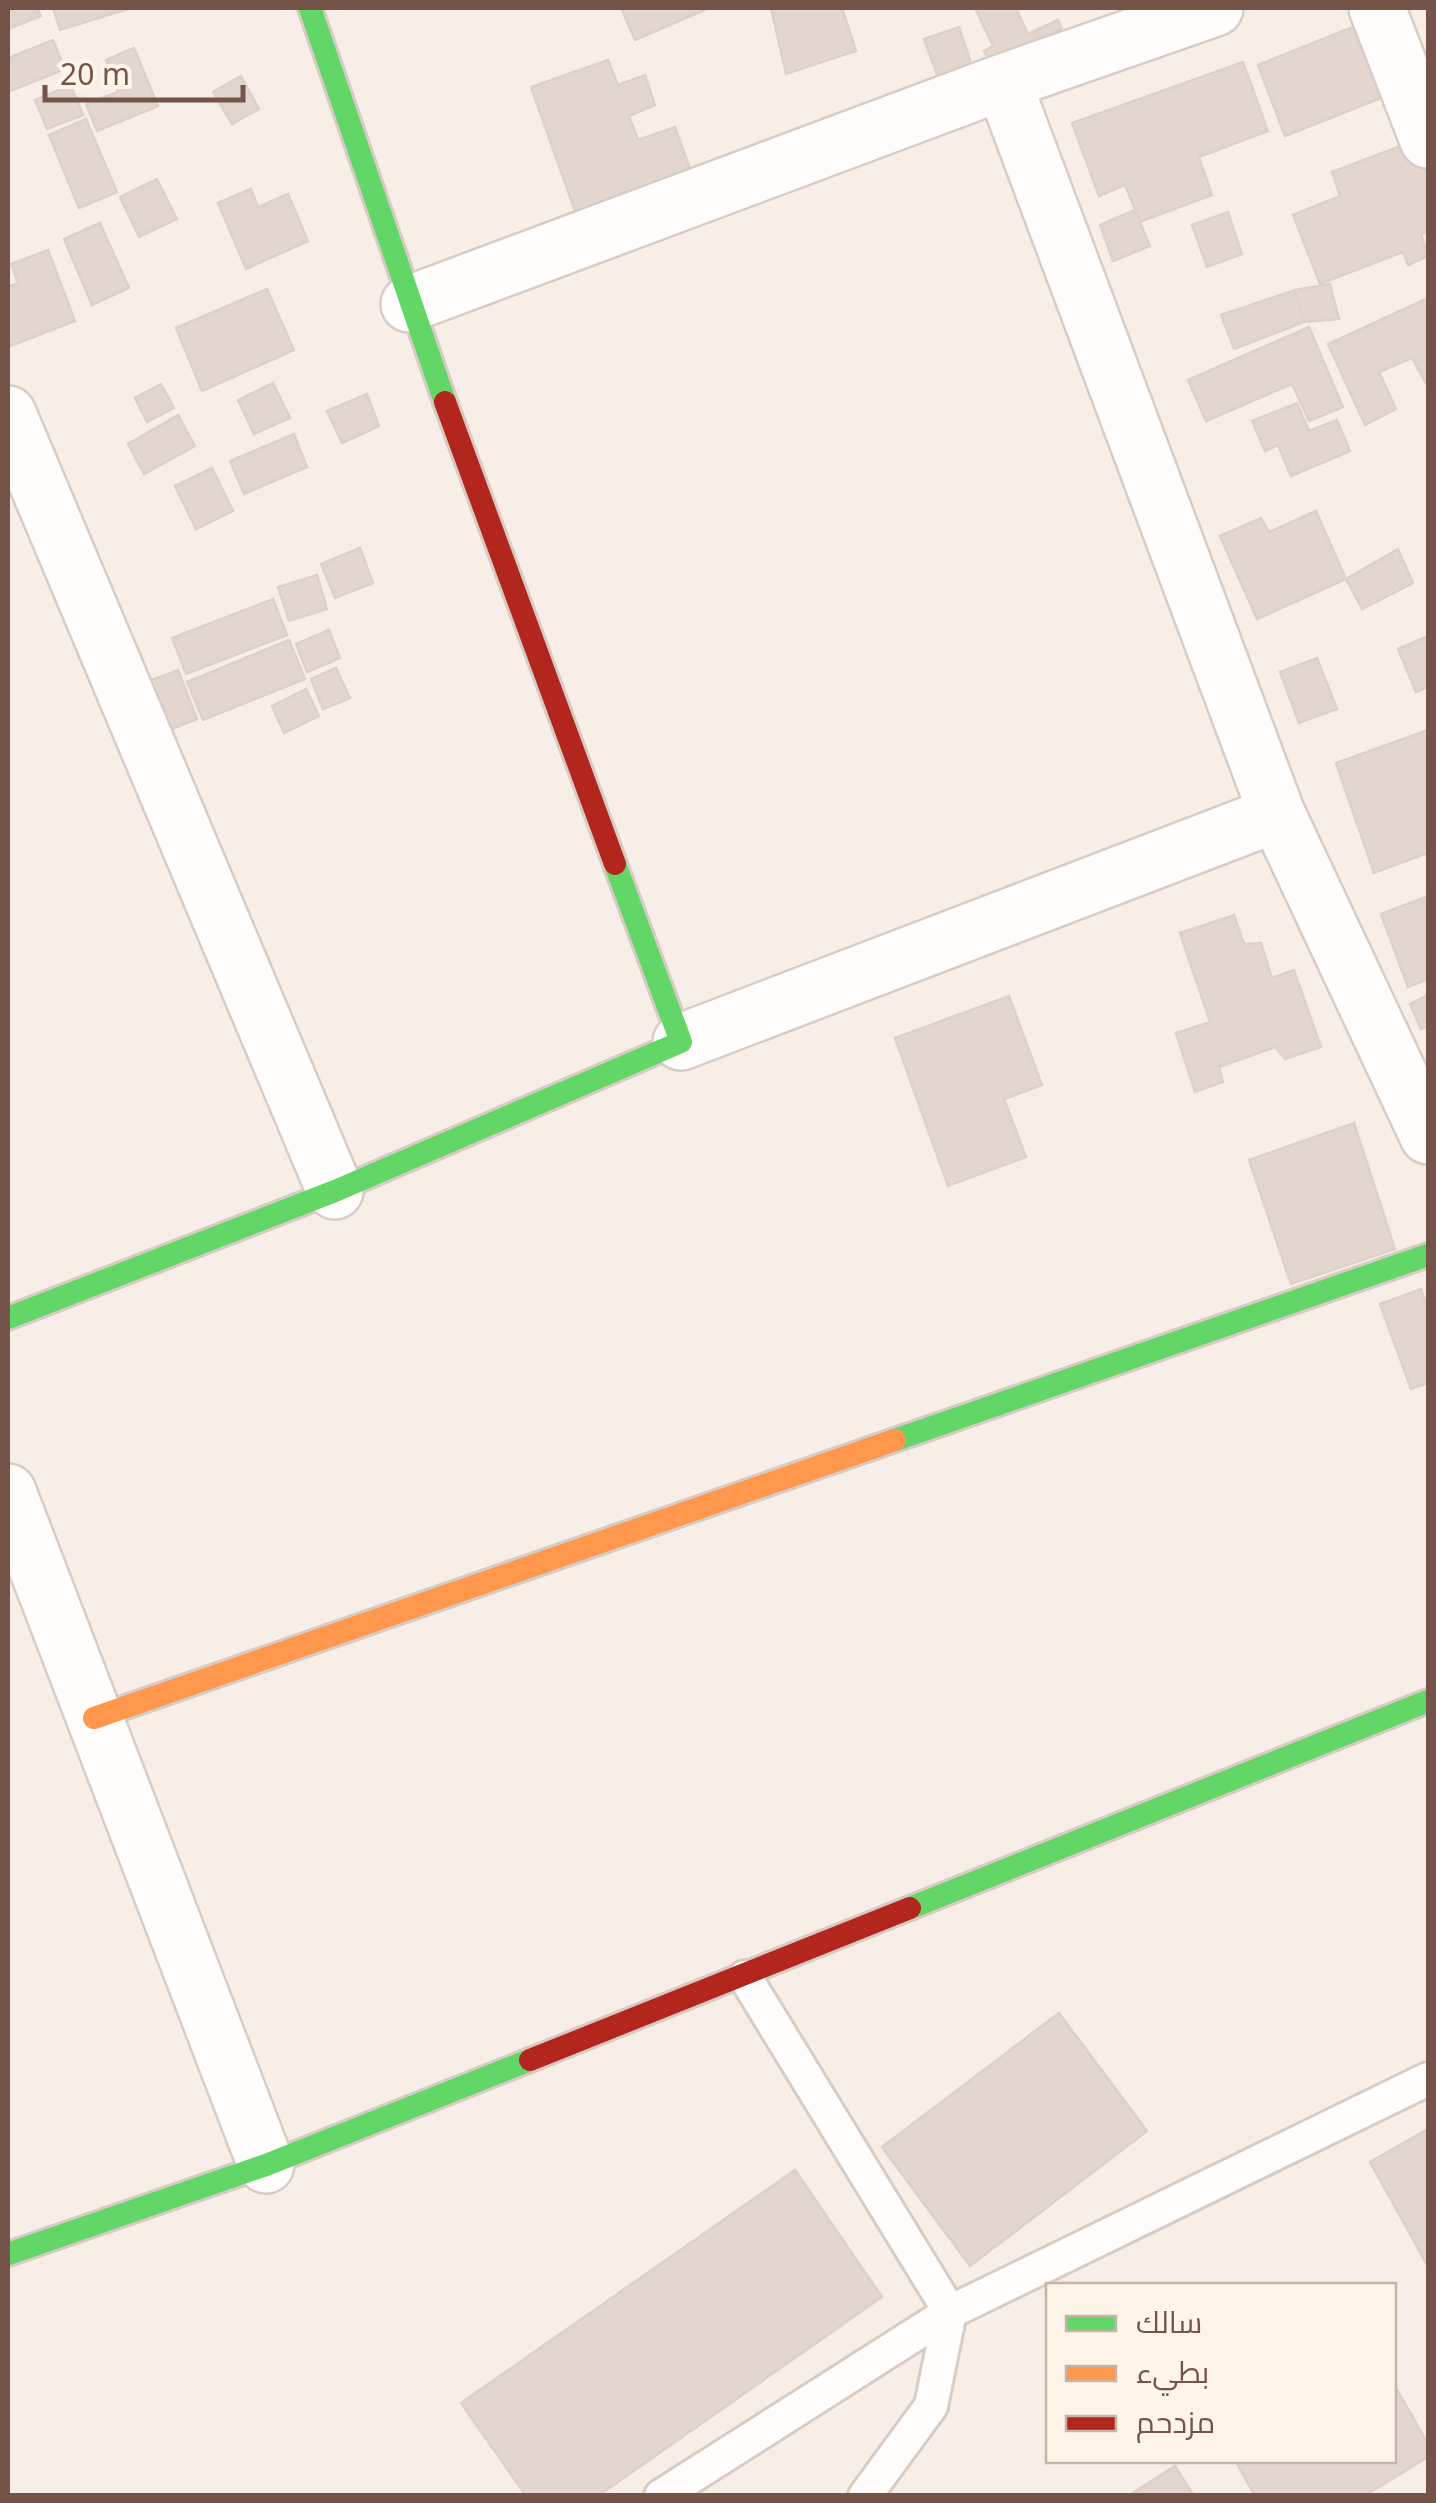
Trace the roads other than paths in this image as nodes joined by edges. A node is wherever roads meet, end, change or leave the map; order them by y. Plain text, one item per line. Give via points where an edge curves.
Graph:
1 (310, 8) edge
2 (1215, 8) edge
3 (1377, 8) edge
4 (1003, 82) junction
5 (1428, 140) edge
6 (409, 304) junction
7 (8, 414) edge
8 (1277, 814) junction
9 (681, 1042) junction
10 (1428, 1136) edge
11 (336, 1191) junction
12 (1428, 1256) edge
13 (8, 1318) edge
14 (8, 1492) edge
15 (1428, 1701) edge
16 (94, 1718) junction
17 (745, 1977) junction
18 (1428, 2079) edge
19 (266, 2165) junction
20 (8, 2254) edge
21 (950, 2312) junction
22 (661, 2496) edge
23 (866, 2496) edge

1 - 6 street
2 - 4 street
3 - 5 street
4 - 6 street
4 - 8 street
6 - 9 street
7 - 11 street
8 - 9 street
8 - 10 street
9 - 11 street
11 - 13 street
12 - 16 street
14 - 16 street
15 - 17 street
16 - 19 street
17 - 19 street
17 - 21 lane
18 - 21 lane
19 - 20 street
21 - 22 lane
21 - 23 lane via 931,2406

